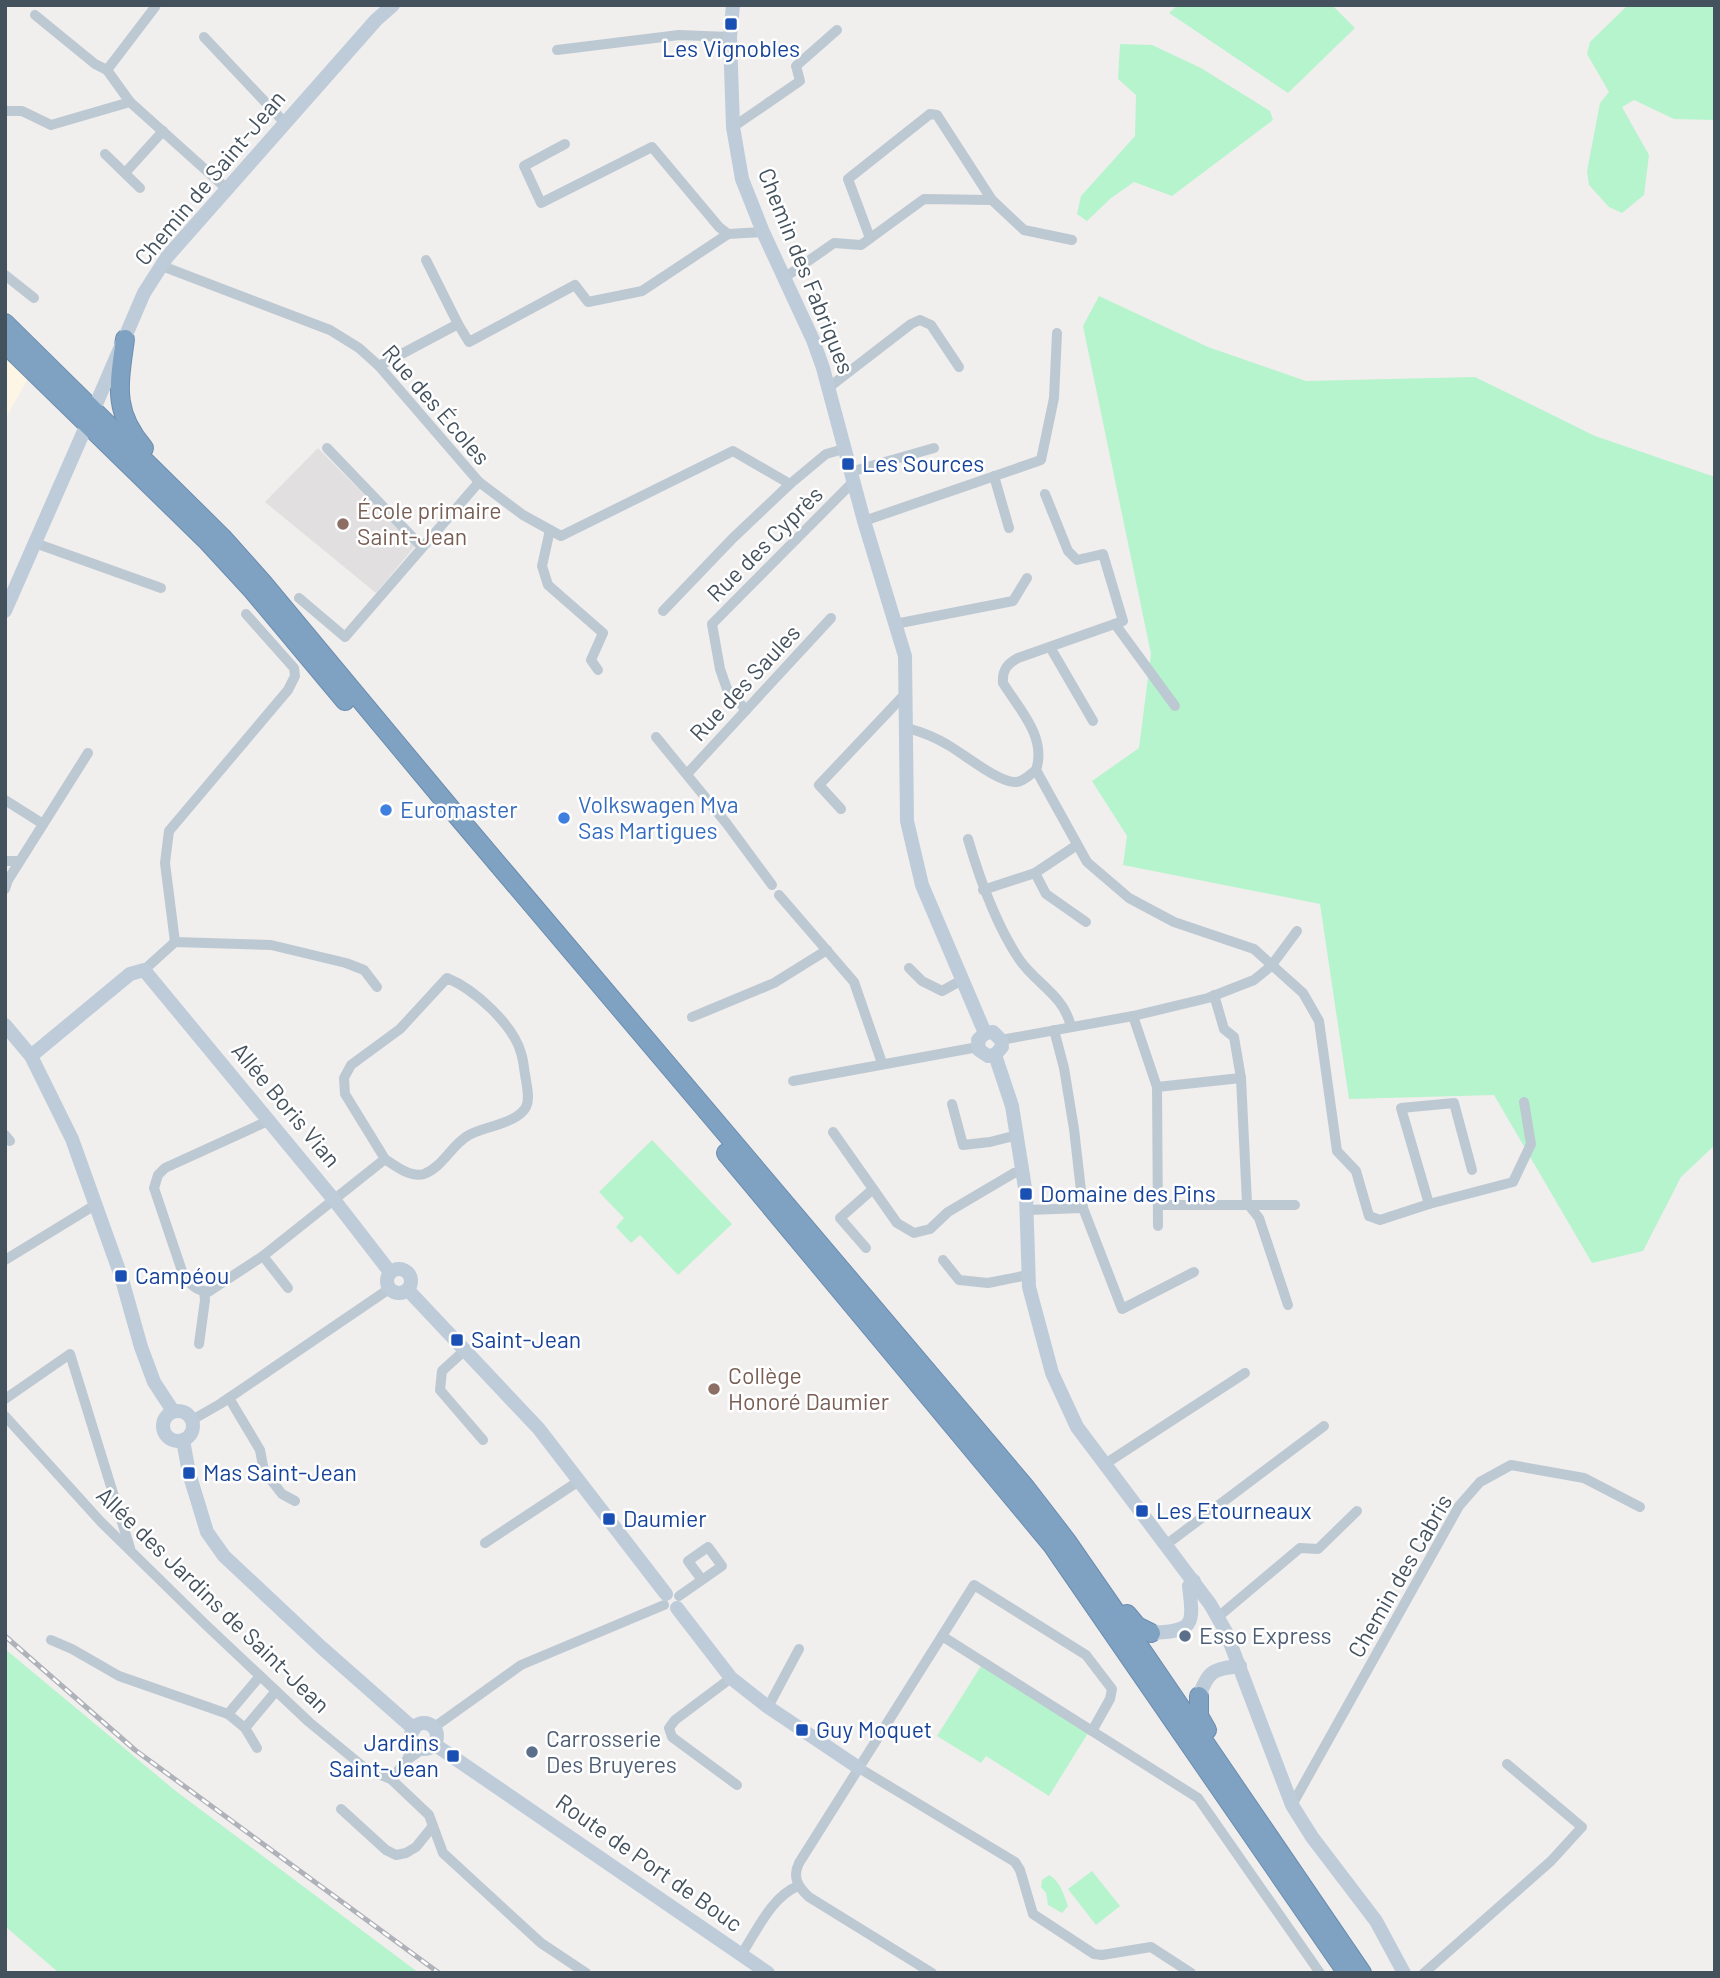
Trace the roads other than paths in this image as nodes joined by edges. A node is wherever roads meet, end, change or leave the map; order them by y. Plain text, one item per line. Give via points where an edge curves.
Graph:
1 (153, 5) edge
2 (393, 5) edge
3 (733, 5) edge
4 (35, 15) dead end
5 (837, 30) dead end
6 (204, 37) dead end
7 (730, 37) junction
8 (557, 50) dead end
9 (107, 70) junction
10 (130, 102) junction
11 (5, 111) edge
12 (285, 123) junction
13 (733, 127) junction
14 (163, 131) junction
15 (565, 144) dead end
16 (105, 153) dead end
17 (125, 173) junction
18 (140, 188) dead end
19 (228, 188) junction
20 (992, 200) junction
21 (763, 232) junction
22 (728, 234) junction
23 (870, 237) junction
24 (1072, 240) dead end
25 (426, 260) dead end
26 (162, 266) junction
27 (5, 275) edge
28 (784, 278) junction
29 (34, 298) dead end
30 (5, 323) edge
31 (458, 324) junction
32 (1057, 333) dead end
33 (125, 339) junction
34 (5, 344) edge
35 (379, 366) junction
36 (959, 367) dead end
37 (828, 388) junction
38 (97, 402) dead end
39 (83, 431) dead end
40 (327, 448) dead end
41 (934, 448) dead end
42 (844, 449) junction
43 (993, 476) junction
44 (852, 477) junction
45 (479, 482) junction
46 (790, 484) junction
47 (1045, 494) dead end
48 (864, 521) junction
49 (1009, 528) dead end
50 (550, 530) junction
51 (222, 537) junction
52 (35, 543) junction
53 (421, 547) junction
54 (1027, 578) dead end
55 (161, 588) dead end
56 (299, 598) dead end
57 (5, 611) edge
58 (663, 611) dead end
59 (246, 614) dead end
60 (831, 618) dead end
61 (1119, 622) junction
62 (895, 624) junction
63 (1050, 647) junction
64 (598, 670) dead end
65 (906, 693) junction
66 (1175, 706) dead end
67 (746, 710) junction
68 (1093, 720) dead end
69 (907, 728) junction
70 (656, 737) dead end
71 (88, 753) dead end
72 (1036, 770) junction
73 (687, 774) junction
74 (5, 800) edge
75 (841, 809) dead end
76 (43, 824) junction
77 (968, 839) dead end
78 (1077, 845) junction
79 (5, 861) edge
80 (19, 861) junction
81 (1035, 873) junction
82 (772, 885) dead end
83 (5, 889) edge
84 (983, 890) junction
85 (779, 895) dead end
86 (1086, 922) dead end
87 (1297, 931) dead end
88 (175, 942) junction
89 (827, 950) junction
90 (1271, 966) junction
91 (909, 968) dead end
92 (144, 970) junction
93 (961, 980) junction
94 (377, 986) dead end
95 (1214, 995) junction
96 (1133, 1016) junction
97 (692, 1017) dead end
98 (5, 1025) edge
99 (1072, 1027) junction
100 (1054, 1030) junction
101 (985, 1033) junction
102 (1001, 1040) junction
103 (978, 1047) junction
104 (995, 1055) junction
105 (31, 1056) junction
106 (882, 1063) junction
107 (1241, 1078) junction
108 (793, 1081) dead end
109 (1157, 1087) junction
110 (1524, 1102) dead end
111 (952, 1104) dead end
112 (270, 1120) junction
113 (833, 1132) dead end
114 (1017, 1135) junction
115 (385, 1159) junction
116 (1472, 1170) dead end
117 (1023, 1172) junction
118 (873, 1189) junction
119 (335, 1201) junction
120 (1247, 1203) junction
121 (1429, 1204) junction
122 (95, 1205) junction
123 (1158, 1205) junction
124 (1295, 1205) dead end
125 (1083, 1208) junction
126 (1028, 1210) junction
127 (1158, 1226) dead end
128 (866, 1248) dead end
129 (264, 1256) junction
130 (5, 1260) edge
131 (943, 1260) dead end
132 (390, 1272) junction
133 (1194, 1272) dead end
134 (1028, 1275) junction
135 (288, 1288) dead end
136 (388, 1289) junction
137 (408, 1290) junction
138 (204, 1291) junction
139 (1288, 1305) dead end
140 (199, 1344) dead end
141 (466, 1349) junction
142 (1245, 1373) dead end
143 (229, 1398) junction
144 (5, 1399) edge
145 (173, 1411) junction
146 (5, 1416) edge
147 (192, 1420) junction
148 (1324, 1426) dead end
149 (183, 1440) junction
150 (483, 1440) dead end
151 (1105, 1464) junction
152 (579, 1481) junction
153 (295, 1501) dead end
154 (1640, 1507) dead end
155 (1357, 1511) dead end
156 (1066, 1540) junction
157 (485, 1543) dead end
158 (1167, 1544) junction
159 (132, 1552) junction
160 (702, 1580) dead end
161 (1194, 1581) junction
162 (672, 1601) junction
163 (1218, 1617) junction
164 (1151, 1633) joint
165 (942, 1636) junction
166 (51, 1640) dead end
167 (799, 1649) dead end
168 (1240, 1666) junction
169 (260, 1676) junction
170 (731, 1678) junction
171 (276, 1691) junction
172 (1199, 1696) joint
173 (768, 1707) junction
174 (228, 1713) junction
175 (245, 1728) junction
176 (433, 1728) joint
177 (1092, 1731) junction
178 (421, 1741) junction
179 (257, 1748) dead end
180 (1507, 1764) dead end
181 (859, 1768) junction
182 (391, 1779) junction
183 (737, 1785) dead end
184 (1292, 1805) junction
185 (1249, 1807) junction
186 (341, 1809) dead end
187 (433, 1825) junction
188 (1262, 1826) junction
189 (798, 1886) junction
190 (741, 1955) junction
191 (586, 1973) edge
192 (768, 1973) edge
193 (932, 1973) edge
194 (1191, 1973) edge
195 (1320, 1973) edge
196 (1347, 1973) edge
197 (1362, 1973) edge
198 (1378, 1973) edge
199 (1404, 1973) edge
200 (1424, 1973) edge

1 - 9 street
2 - 12 street, Chemin de Saint-Jean
3 - 7 street, Chemin des Fabriques
4 - 9 street
5 - 13 street via 796,66 800,81
6 - 12 street
7 - 8 street via 679,35
7 - 13 street, Chemin des Fabriques
9 - 10 street
10 - 11 street via 51,125 22,111
10 - 14 street
12 - 19 street, Chemin de Saint-Jean
13 - 21 street, Chemin des Fabriques via 742,179
14 - 17 street
14 - 19 street
15 - 22 street via 524,166 541,203 652,147
16 - 17 street
17 - 18 street
19 - 26 street, Chemin de Saint-Jean
20 - 23 street via 924,199
20 - 23 street via 937,115 930,114 848,179
20 - 24 street via 1024,230
21 - 22 street
21 - 28 street, Chemin des Fabriques
22 - 31 street via 642,291 588,302 575,285 469,342
23 - 28 street via 861,244 834,243
25 - 31 street
26 - 33 street, Chemin de Saint-Jean via 144,293
26 - 35 street, Rue des Écoles via 330,330
27 - 29 street
28 - 37 street, Chemin des Fabriques via 813,340
30 - 51 highway
31 - 35 street
32 - 43 street via 1054,398 1041,460
33 - 38 street, Chemin de Saint-Jean
33 - 51 highway via 120,382 123,418
34 - 196 highway via 253,591 995,1474 1097,1608
35 - 45 street, Rue des Écoles
36 - 37 street via 931,325 920,320
37 - 42 street, Chemin des Fabriques
39 - 52 street
40 - 53 street
41 - 44 street
42 - 44 street, Chemin des Fabriques
42 - 46 street via 826,454
43 - 48 street
43 - 49 street
44 - 48 street, Chemin des Fabriques
44 - 67 street, Rue des Cyprès via 712,624 719,669 727,689
45 - 50 street
45 - 53 street, Rue des Écoles
46 - 50 street via 733,451 561,536
46 - 58 street
47 - 61 street via 1068,551 1077,560 1103,554
48 - 62 street, Chemin des Fabriques
50 - 64 street via 542,566 548,585 603,633 591,660
51 - 156 highway
52 - 55 street
52 - 57 street
53 - 56 street, Rue des Écoles via 345,637
54 - 62 street via 1013,601
59 - 88 street via 294,668 295,676 169,831 164,863
60 - 67 street, Rue des Saules
61 - 63 street
61 - 66 street
62 - 65 street, Chemin des Fabriques via 905,656
63 - 68 street
63 - 72 street via 1018,657 1002,674 1003,683 1034,731
65 - 69 street, Chemin des Fabriques
65 - 75 street via 820,785
67 - 73 street, Rue des Saules
69 - 72 street via 925,732 1001,778 1016,782
69 - 93 street, Chemin des Fabriques via 908,821 922,885
70 - 73 street
71 - 76 street
72 - 78 street
73 - 82 street
74 - 76 street
76 - 80 street
77 - 84 street
78 - 81 street
78 - 90 street via 1087,862 1129,898 1174,922 1254,949
79 - 80 street
80 - 83 street
81 - 84 street
81 - 86 street via 1046,894
84 - 99 street via 1020,960 1055,995
85 - 89 street
87 - 90 street
88 - 92 street
88 - 94 street via 271,945 346,963 363,970
89 - 97 street via 774,983
89 - 106 street via 854,982
90 - 95 street via 1254,980
90 - 121 street via 1303,993 1319,1021 1337,1151 1356,1171 1369,1216 1380,1220
91 - 93 street via 942,991
92 - 105 street via 130,974
92 - 112 street, Allée Boris Vian
93 - 101 street, Chemin des Fabriques
95 - 96 street
95 - 107 street via 1224,1029 1234,1037
96 - 99 street
96 - 109 street
98 - 105 street
99 - 100 street
100 - 102 street
100 - 125 street via 1074,1129
101 - 102 street via 993,1032
101 - 103 street
102 - 104 street
103 - 104 street via 985,1055
103 - 106 street
104 - 114 street
105 - 122 street via 72,1139
106 - 108 street
107 - 109 street
107 - 120 street
109 - 123 street
110 - 121 street via 1531,1144 1513,1182
111 - 114 street via 962,1145
112 - 119 street, Allée Boris Vian
112 - 138 street via 158,1175 154,1188 182,1270 188,1282
113 - 118 street
114 - 117 street
115 - 115 street via 345,1094 344,1078 351,1065 400,1028 447,978 494,1012 512,1034 521,1052 526,1107 516,1117 469,1135 427,1173 399,1169
115 - 119 street
116 - 121 street via 1454,1103 1401,1108
117 - 118 street via 948,1212 930,1229 914,1233 897,1223
117 - 126 street
118 - 128 street via 840,1218
119 - 129 street
119 - 132 street, Allée Boris Vian
120 - 123 street
120 - 124 street
120 - 139 street via 1259,1218
122 - 130 street
122 - 145 street via 154,1382
123 - 127 street
125 - 126 street
125 - 133 street via 1122,1309
126 - 134 street
129 - 135 street
129 - 138 street
131 - 134 street via 959,1280 988,1283
132 - 136 street
132 - 137 street via 400,1269 408,1273
134 - 151 street via 1052,1373 1077,1427
136 - 137 street via 399,1294
136 - 143 street
137 - 141 street
138 - 140 street
141 - 150 street via 442,1371 440,1390
141 - 152 street
142 - 151 street
143 - 147 street
143 - 153 street via 260,1450 264,1471 282,1494
144 - 159 street via 70,1354
145 - 147 street via 182,1411
145 - 149 street via 163,1421 163,1430 173,1440
146 - 159 street, Allée des Jardins de Saint-Jean
147 - 149 street via 192,1430
148 - 158 street
149 - 178 street, Route de Port de Bouc via 207,1532 224,1556
151 - 158 street
152 - 157 street
152 - 162 street
154 - 184 street, Chemin des Cabris via 1584,1478 1511,1465 1480,1482 1459,1506
155 - 163 street via 1318,1549 1300,1548
156 - 164 highway via 1137,1626
156 - 185 highway
158 - 161 street
159 - 169 street, Allée des Jardins de Saint-Jean
160 - 162 street
161 - 163 street
161 - 164 street via 1189,1587 1193,1614 1186,1626 1174,1632
162 - 170 street
162 - 176 street via 521,1665
163 - 168 street
165 - 177 street
165 - 177 street via 974,1586 1086,1655 1112,1689
165 - 181 street
166 - 174 street via 119,1676
167 - 173 street
168 - 172 street via 1222,1667 1206,1678
168 - 184 street
169 - 171 street, Allée des Jardins de Saint-Jean
169 - 174 street
170 - 173 street
170 - 183 street via 669,1728 672,1737
171 - 175 street
171 - 182 street, Allée des Jardins de Saint-Jean via 366,1769
172 - 185 highway via 1199,1716
173 - 181 street
174 - 175 street
175 - 179 street
176 - 178 street via 423,1724
177 - 195 street via 1198,1798
178 - 182 street
178 - 190 street, Route de Port de Bouc
180 - 200 street via 1582,1827 1551,1861
181 - 189 street via 797,1867
181 - 194 street via 1015,1862 1033,1914 1094,1954 1151,1947
182 - 187 street, Allée des Jardins de Saint-Jean via 429,1815
184 - 199 street via 1376,1921
185 - 188 highway
186 - 187 street via 396,1855 416,1847
187 - 191 street, Allée des Jardins de Saint-Jean via 443,1853 541,1943
188 - 197 highway
188 - 198 highway
189 - 190 street via 776,1901
189 - 193 street
190 - 192 street, Route de Port de Bouc

